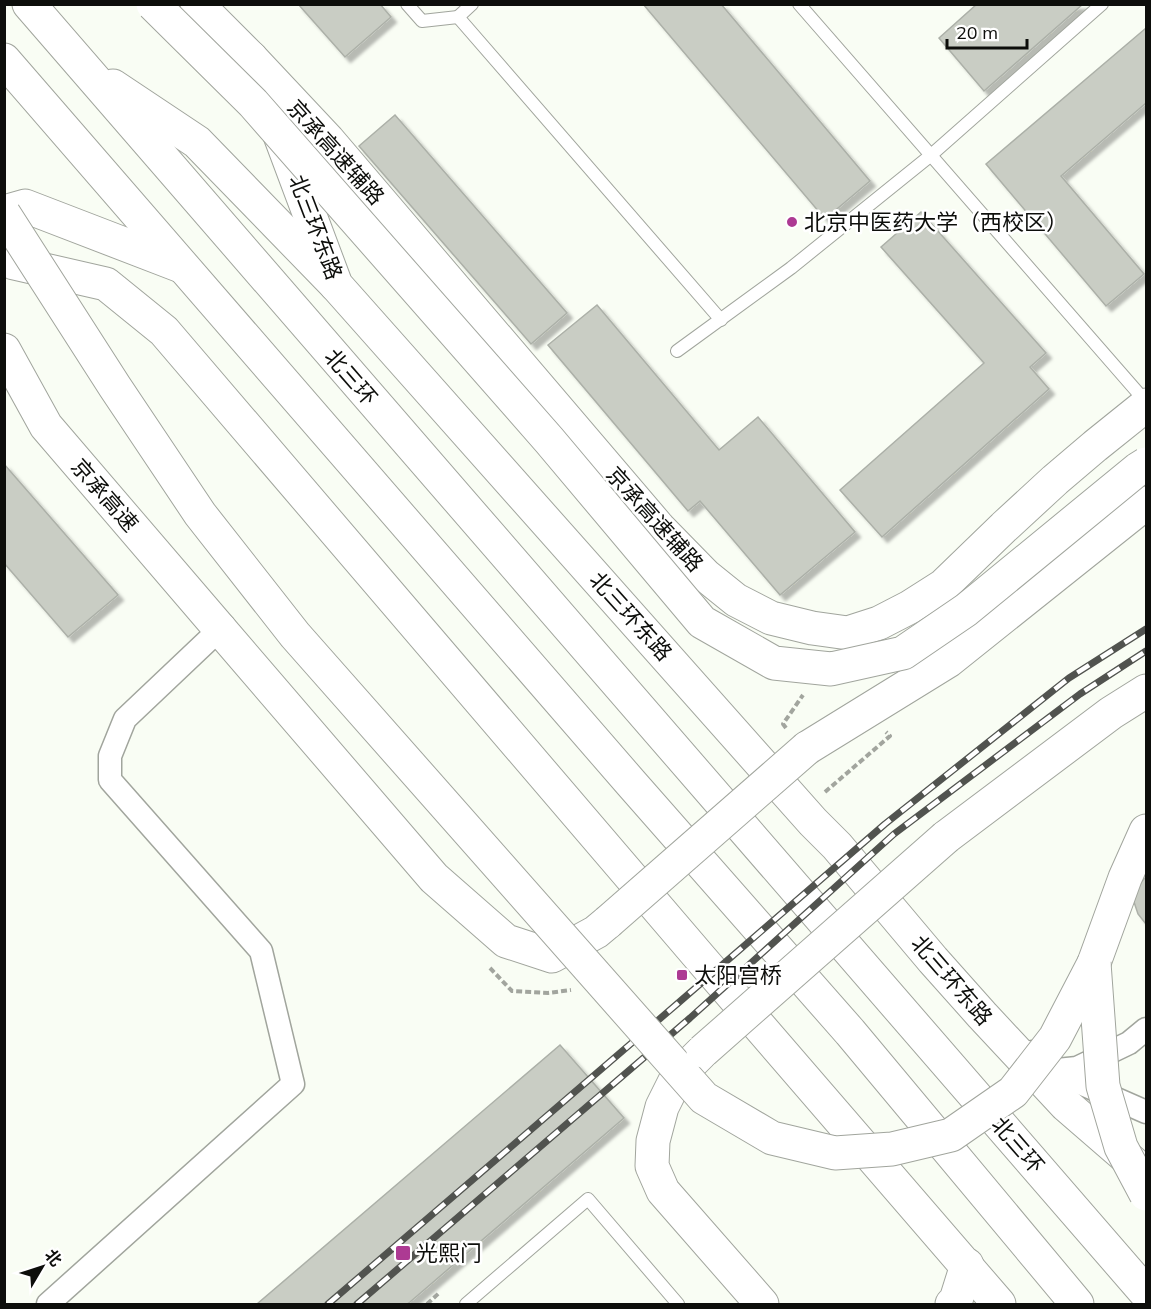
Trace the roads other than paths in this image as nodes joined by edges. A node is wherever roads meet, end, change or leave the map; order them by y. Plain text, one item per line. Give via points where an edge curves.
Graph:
1 (29, 4) edge
2 (153, 4) edge
3 (197, 4) edge
4 (407, 4) edge
5 (472, 4) edge
6 (799, 4) edge
7 (1102, 4) edge
8 (459, 16) junction
9 (251, 58) junction
10 (4, 60) edge
11 (78, 62) junction
12 (930, 156) junction
13 (4, 213) edge
14 (8, 264) edge
15 (185, 268) junction
16 (336, 285) junction
17 (721, 320) junction
18 (4, 350) edge
19 (677, 351) dead end
20 (1146, 404) edge
21 (1146, 464) edge
22 (1146, 503) edge
23 (220, 629) junction
24 (1146, 691) edge
25 (1146, 831) edge
26 (1094, 963) junction
27 (982, 1016) junction
28 (1146, 1029) edge
29 (1057, 1070) junction
30 (1146, 1112) edge
31 (1146, 1175) edge
32 (1146, 1194) edge
33 (967, 1265) junction
34 (1146, 1293) edge
35 (1072, 1298) edge
36 (48, 1305) edge
37 (466, 1305) edge
38 (678, 1305) edge
39 (762, 1305) edge
40 (952, 1305) edge
41 (999, 1305) edge

1 - 11 main road, 北三环
2 - 21 main road, bridge via 253,103 549,440 702,622 774,663 831,669 903,653 966,610
3 - 9 main road, 北三环东路
4 - 8 lane via 422,21
5 - 8 lane
6 - 12 lane
7 - 12 lane
8 - 17 lane
9 - 16 main road, 北三环东路
9 - 20 main road, 京承高速辅路 via 328,140 659,528 736,600 771,618 848,633 910,607 943,586 1055,480
10 - 15 main road
11 - 16 main road via 197,142
11 - 34 main road, 北三环
12 - 17 lane
12 - 20 lane
13 - 15 main road via 25,206
13 - 26 main road, bridge via 200,514 295,635 704,1098 772,1138 835,1153 892,1149 951,1134 1013,1092 1055,1038
14 - 33 main road via 106,284 164,331
15 - 35 main road via 850,1032
16 - 27 main road, 北三环东路 via 837,846
17 - 19 lane
18 - 23 main road, 京承高速 via 46,426
22 - 23 main road, 京承高速, bridge via 948,661 807,748 597,932 552,956 506,941 434,878
23 - 36 street via 125,719 110,756 110,780 261,951 293,1084
24 - 39 main road, bridge via 946,837 677,1077 662,1107 653,1141 652,1166 663,1191
25 - 26 main road
26 - 32 main road, bridge via 1103,1086 1121,1147
27 - 29 street
27 - 31 main road, 北三环东路 via 1066,1105
28 - 29 street via 1129,1043 1077,1068
29 - 30 street
33 - 40 main road
33 - 41 main road
37 - 38 lane via 588,1199

